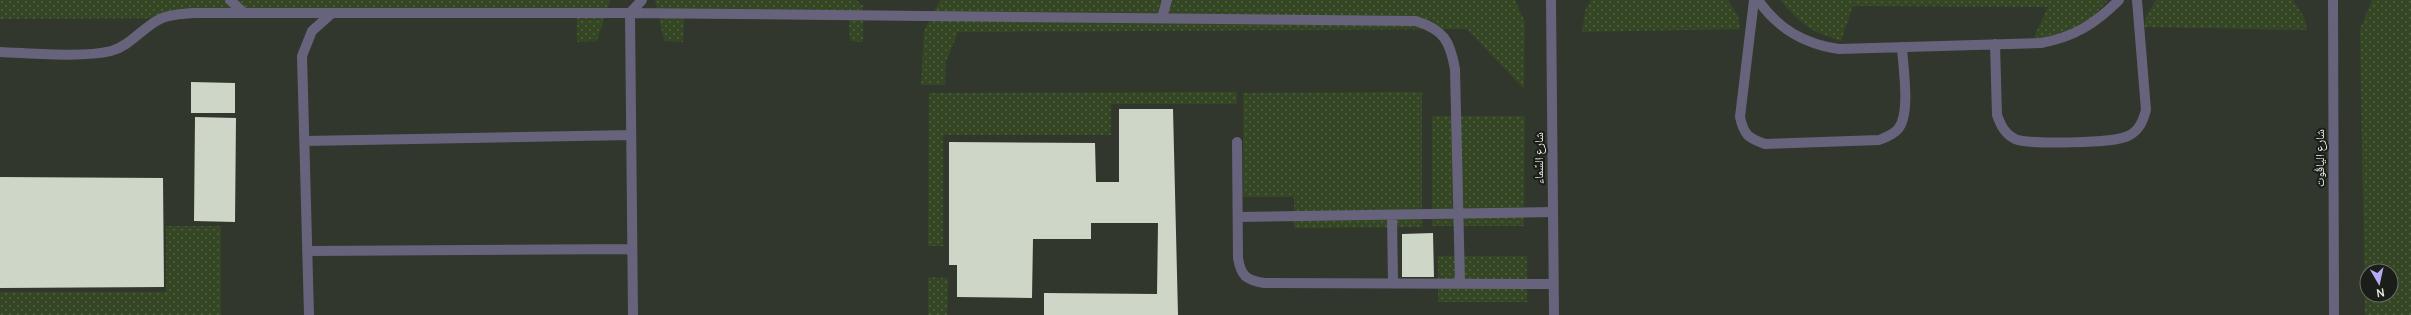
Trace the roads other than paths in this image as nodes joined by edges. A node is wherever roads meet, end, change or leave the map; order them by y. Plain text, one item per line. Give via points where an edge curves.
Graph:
1 (230, 0) edge
2 (642, 0) edge
3 (1167, 0) edge
4 (1551, 0) edge
5 (1754, 0) edge
6 (1758, 0) edge
7 (2119, 0) edge
8 (2137, 0) edge
9 (2333, 0) edge
10 (244, 13) junction
11 (630, 13) junction
12 (331, 14) junction
13 (1162, 18) junction
14 (1995, 44) junction
15 (1902, 47) junction
16 (0, 52) edge
17 (631, 136) junction
18 (305, 141) junction
19 (1237, 142) dead end
20 (1553, 212) junction
21 (1459, 214) junction
22 (1392, 215) junction
23 (1238, 217) junction
24 (632, 249) junction
25 (307, 251) junction
26 (1393, 283) junction
27 (1460, 283) junction
28 (1553, 284) junction
29 (309, 315) edge
30 (633, 315) edge
31 (1554, 315) edge
32 (2334, 315) edge

1 - 10 street
2 - 11 street
3 - 13 street
4 - 20 street, شارع السَّماء
5 - 15 street via 1740,117 1743,130 1754,140 1773,143 1879,140 1889,136 1898,130 1905,115
6 - 15 street via 1790,34 1822,47
7 - 14 street via 2093,24 2061,39 2041,43
8 - 14 street via 2146,110 2143,122 2137,130 2120,140 2026,142 2008,135 1997,116
9 - 32 street, شارع الياقُوت
10 - 12 street
10 - 16 street via 176,14 160,19 123,47 104,52
11 - 12 street
11 - 13 street
11 - 17 street
12 - 18 street via 312,31 302,56
13 - 21 street via 1416,21 1432,26 1444,36 1452,51 1455,69
14 - 15 street
17 - 18 street
17 - 24 street
18 - 25 street
19 - 23 street
20 - 21 street
20 - 28 street, شارع السَّماء
21 - 22 street
21 - 27 street
22 - 23 street
22 - 26 street
23 - 26 street via 1240,271 1250,281
24 - 25 street
24 - 30 street
25 - 29 street
26 - 27 street
27 - 28 street
28 - 31 street, شارع السَّماء

